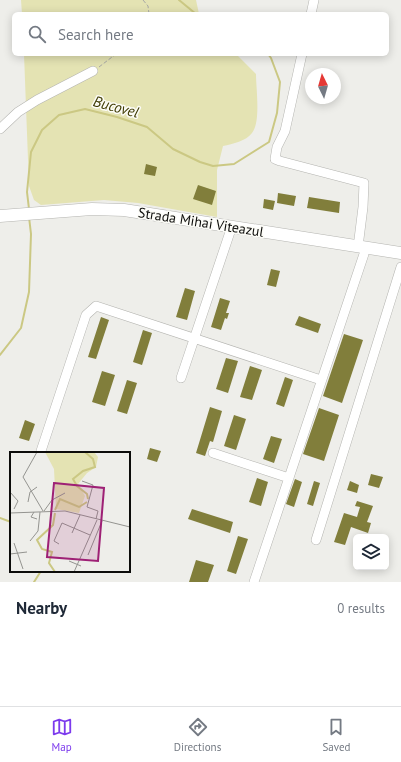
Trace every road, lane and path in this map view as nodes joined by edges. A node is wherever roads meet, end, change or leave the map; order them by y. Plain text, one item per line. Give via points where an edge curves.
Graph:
1 (143, 0) edge
2 (314, 0) edge
3 (149, 12) edge
4 (311, 12) edge
5 (113, 56) edge
6 (302, 56) edge
7 (93, 71) joint
8 (0, 129) edge
9 (51, 215) junction
10 (1, 219) edge
11 (230, 232) junction
12 (361, 250) junction
13 (401, 253) edge
14 (401, 260) edge
15 (401, 267) edge
16 (194, 339) junction
17 (181, 378) dead end
18 (321, 380) junction
19 (42, 452) edge
20 (213, 453) dead end
21 (289, 478) junction
22 (316, 540) dead end
23 (254, 582) edge

1 - 3 path
2 - 4 street
5 - 7 path
6 - 12 street via 275,159 364,183
7 - 8 street via 37,100 18,112
9 - 10 main road, Strada Mihai Viteazul
9 - 11 main road, Strada Mihai Viteazul via 114,216
9 - 12 main road, Strada Mihai Viteazul via 92,209 124,210
11 - 12 main road, Strada Mihai Viteazul
11 - 16 street
12 - 13 main road, Strada Mihai Viteazul
12 - 14 main road, Strada Mihai Viteazul
12 - 18 street
15 - 22 street
16 - 17 street
16 - 18 street
16 - 19 street via 96,306 86,315
18 - 21 street
20 - 21 street
21 - 23 street

